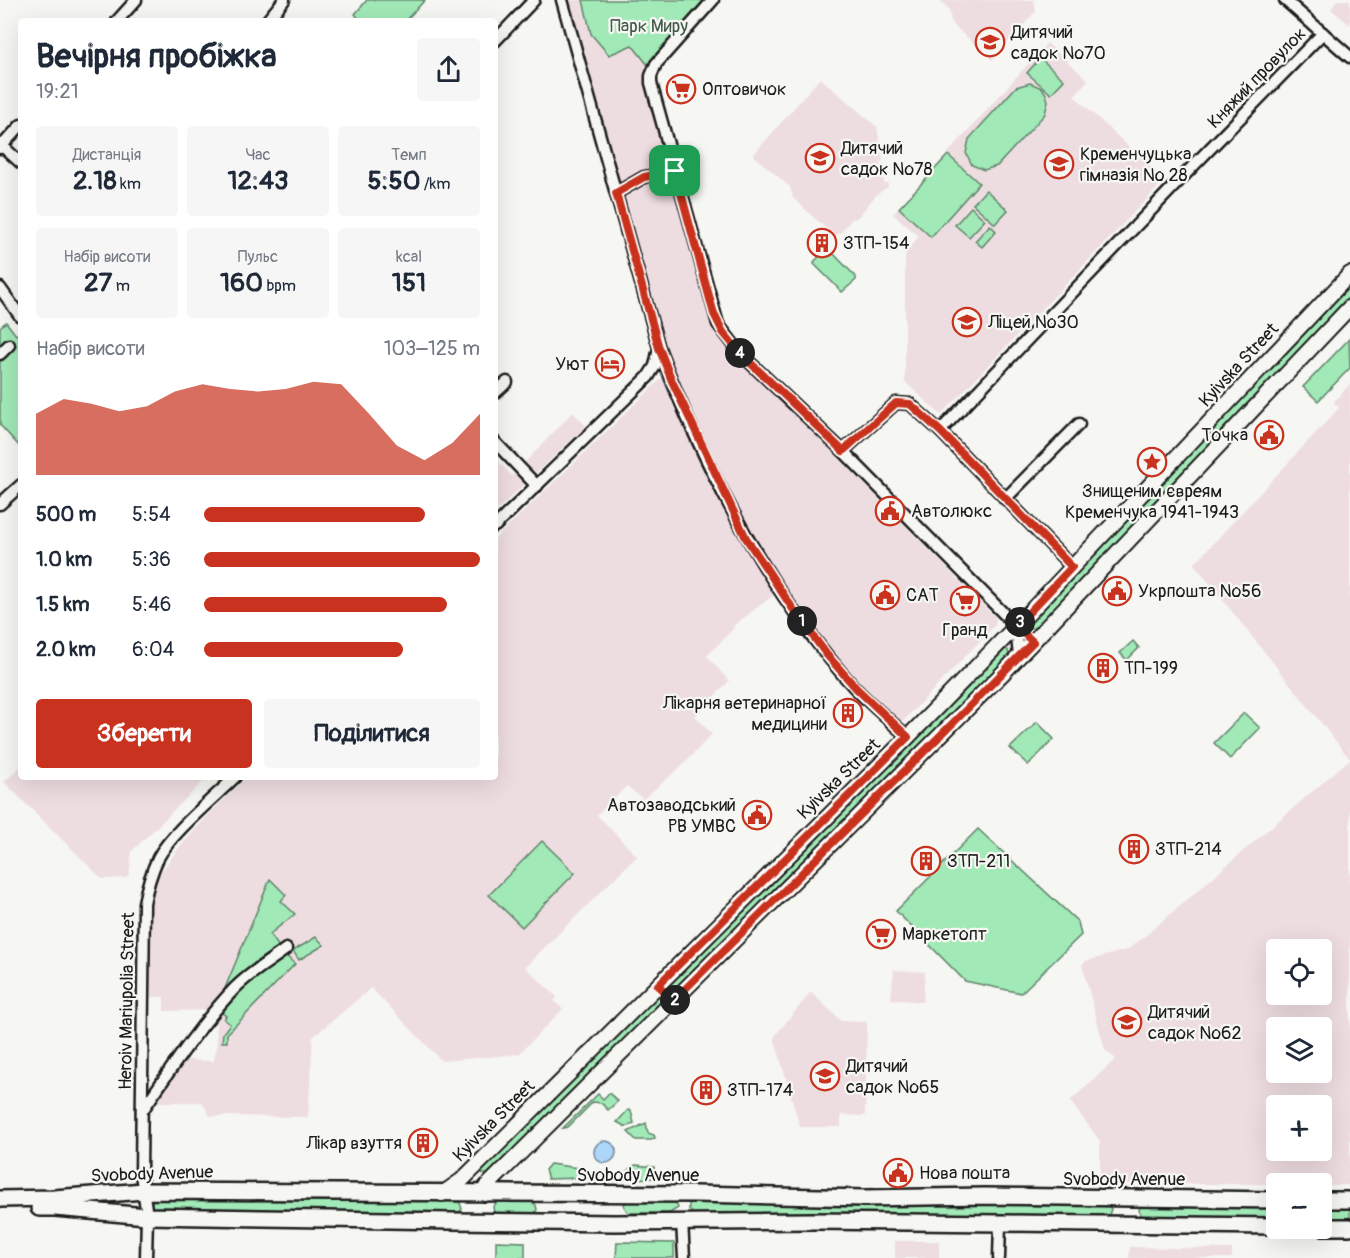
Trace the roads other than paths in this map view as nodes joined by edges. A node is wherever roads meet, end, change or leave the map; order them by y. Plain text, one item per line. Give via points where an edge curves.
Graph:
1 (136, 0) edge
2 (284, 0) edge
3 (534, 0) edge
4 (562, 0) edge
5 (713, 0) edge
6 (1285, 0) edge
7 (123, 18) edge
8 (269, 18) edge
9 (1323, 33) junction
10 (498, 38) edge
11 (1350, 57) edge
12 (18, 128) edge
13 (1, 146) edge
14 (18, 160) edge
15 (675, 171) junction
16 (616, 193) junction
17 (1350, 274) edge
18 (0, 288) edge
19 (1350, 307) edge
20 (18, 313) edge
21 (9, 345) dead end
22 (659, 348) junction
23 (0, 354) edge
24 (507, 382) dead end
25 (498, 390) edge
26 (1079, 424) dead end
27 (940, 431) junction
28 (498, 445) edge
29 (843, 451) junction
30 (537, 486) junction
31 (18, 488) edge
32 (1005, 499) junction
33 (0, 504) edge
34 (498, 523) edge
35 (1072, 567) junction
36 (1016, 626) junction
37 (1002, 640) junction
38 (1033, 642) junction
39 (1019, 657) junction
40 (908, 737) junction
41 (233, 780) edge
42 (286, 949) dead end
43 (658, 985) junction
44 (673, 1001) junction
45 (142, 1111) junction
46 (144, 1191) junction
47 (442, 1194) junction
48 (485, 1194) junction
49 (544, 1194) junction
50 (682, 1194) junction
51 (614, 1195) junction
52 (1127, 1198) junction
53 (0, 1199) edge
54 (1266, 1200) edge
55 (1332, 1200) edge
56 (1350, 1200) edge
57 (0, 1209) edge
58 (147, 1216) junction
59 (482, 1221) junction
60 (682, 1221) junction
61 (543, 1222) junction
62 (614, 1223) junction
63 (1000, 1223) junction
64 (1128, 1223) junction
65 (1266, 1226) edge
66 (1332, 1227) edge
67 (1350, 1227) edge
68 (146, 1258) edge
69 (684, 1258) edge
70 (999, 1258) edge

1 - 7 street
2 - 8 street
3 - 10 street
4 - 16 street
5 - 15 street via 656,64 651,76
6 - 9 street
9 - 11 street
9 - 27 street, Княжий провулок
12 - 13 street
13 - 14 street
15 - 16 street via 644,177
15 - 29 street via 714,314 723,332
16 - 22 street
17 - 35 main road, Kyivska Street
18 - 20 street
19 - 38 main road
21 - 23 street
22 - 30 street via 648,377
22 - 40 street via 695,432 758,559 841,672
24 - 25 street
26 - 32 street
27 - 29 street via 910,404 896,403
27 - 32 street
28 - 30 street
29 - 36 street
30 - 34 street
31 - 33 street
32 - 35 street
35 - 36 main road, Kyivska Street
36 - 37 main road, Kyivska Street
36 - 38 main road
36 - 39 street
37 - 39 main road
37 - 40 main road, Kyivska Street
38 - 39 main road
39 - 44 main road
40 - 43 main road, Kyivska Street
41 - 45 street, Heroiv Mariupolia Street via 159,856 148,884 144,915
42 - 45 street via 236,987 183,1051
43 - 44 main road
43 - 47 main road, Kyivska Street via 462,1180
44 - 48 main road via 486,1187
45 - 46 street, Heroiv Mariupolia Street
46 - 47 highway, Svobody Avenue
46 - 53 highway, Svobody Avenue
46 - 58 street, Heroiv Mariupolia Street
47 - 48 highway, Svobody Avenue
48 - 49 highway, Svobody Avenue
48 - 59 highway
49 - 51 highway, Svobody Avenue
49 - 61 highway
50 - 51 highway, Svobody Avenue
50 - 52 highway, Svobody Avenue
50 - 60 highway
51 - 62 highway
52 - 54 highway, Svobody Avenue
52 - 64 highway
55 - 56 highway
57 - 58 highway, Svobody Avenue via 55,1208
58 - 59 highway, Svobody Avenue
58 - 68 street, Heroiv Mariupolia Street
59 - 61 highway, Svobody Avenue
60 - 62 highway, Svobody Avenue
60 - 63 highway, Svobody Avenue
60 - 69 street
61 - 62 highway, Svobody Avenue
63 - 64 highway, Svobody Avenue
63 - 70 street
64 - 65 highway, Svobody Avenue
66 - 67 highway

